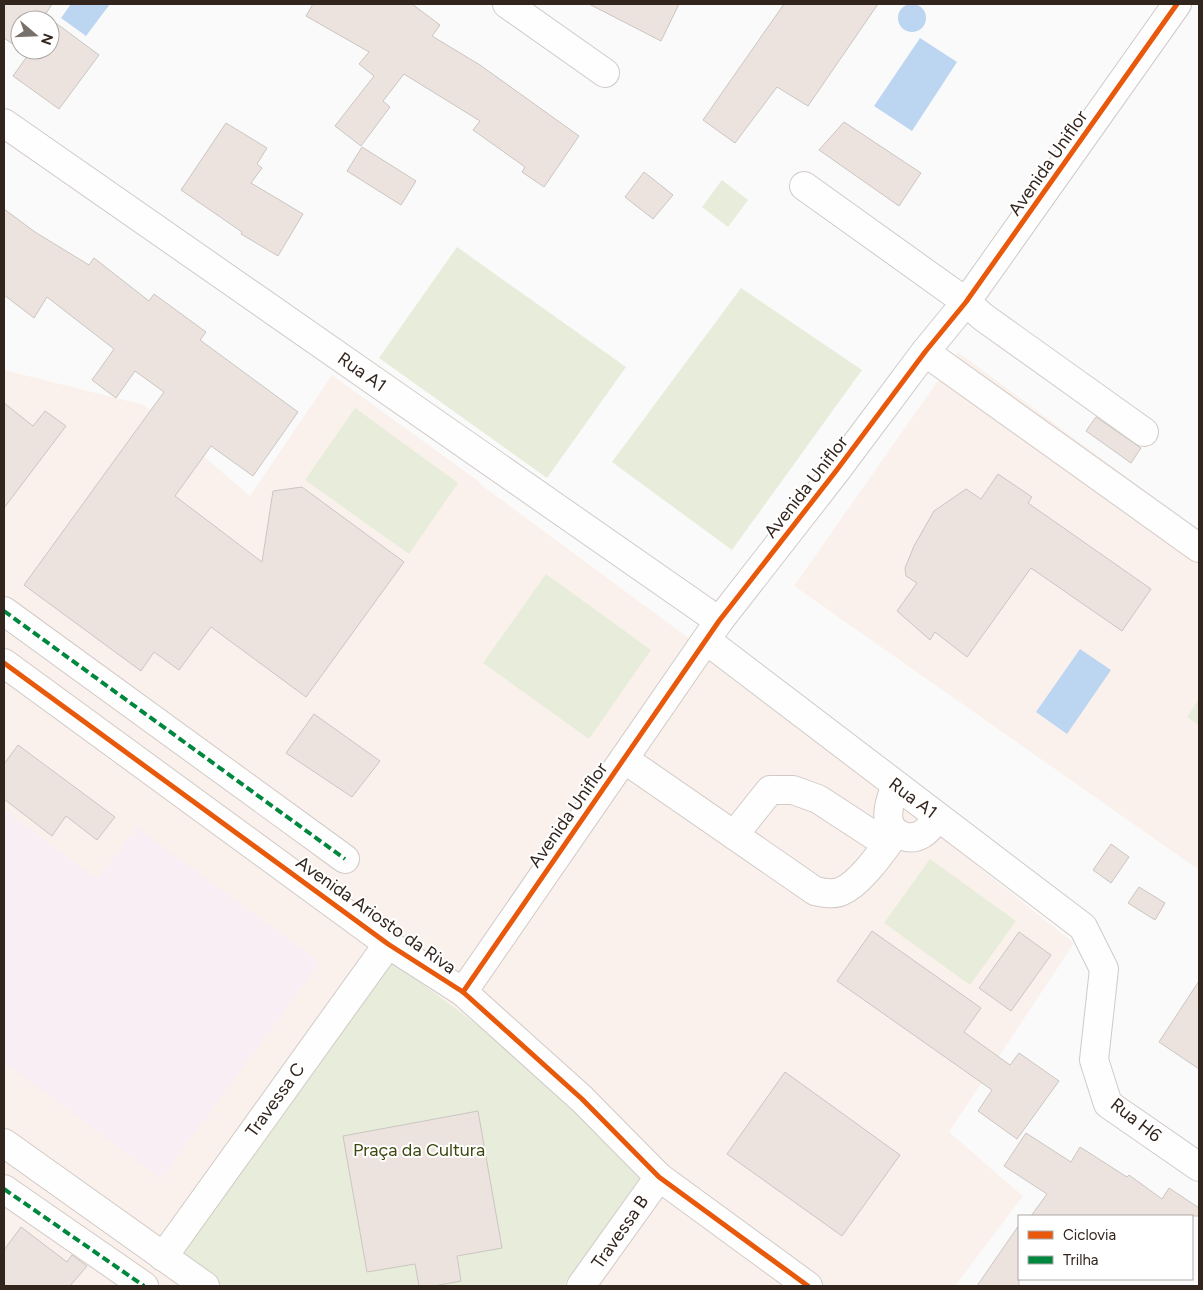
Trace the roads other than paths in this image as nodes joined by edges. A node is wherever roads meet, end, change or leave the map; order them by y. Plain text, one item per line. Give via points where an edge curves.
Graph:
1 (507, 4) edge
2 (1177, 4) edge
3 (606, 72) dead end
4 (4, 123) edge
5 (804, 186) dead end
6 (966, 302) junction
7 (925, 352) junction
8 (1144, 432) dead end
9 (1199, 548) edge
10 (4, 611) edge
11 (713, 631) junction
12 (4, 662) edge
13 (624, 759) junction
14 (896, 785) junction
15 (938, 818) junction
16 (734, 834) junction
17 (892, 839) junction
18 (345, 859) dead end
19 (388, 944) junction
20 (1104, 969) joint
21 (463, 992) junction
22 (4, 1143) edge
23 (1199, 1167) edge
24 (659, 1177) junction
25 (4, 1189) edge
26 (163, 1257) junction
27 (144, 1286) edge
28 (205, 1286) edge
29 (581, 1286) edge
30 (808, 1286) edge

1 - 3 street
2 - 6 street, Avenida Uniflor
4 - 11 street, Rua A1
5 - 6 street
6 - 7 street, Avenida Uniflor
6 - 8 street
7 - 9 street
7 - 11 street, Avenida Uniflor
10 - 18 street
11 - 13 street, Avenida Uniflor
11 - 14 street, Rua A1
12 - 19 street, Avenida Ariosto da Riva
13 - 16 street
13 - 21 street, Avenida Uniflor
14 - 15 street, Rua A1
14 - 17 street via 888,804
15 - 17 street via 922,834
15 - 20 street, Rua A1 via 1082,927
16 - 17 street via 770,790 793,790 818,799
16 - 17 street via 815,891 828,894 841,892 855,884
19 - 21 street, Avenida Ariosto da Riva
19 - 26 street, Travessa C
20 - 23 street, Rua H6 via 1094,1060 1108,1104
21 - 24 street, Avenida Ariosto da Riva via 582,1099
22 - 26 street
24 - 29 street, Travessa B
24 - 30 street, Avenida Ariosto da Riva
25 - 27 street
26 - 28 street

